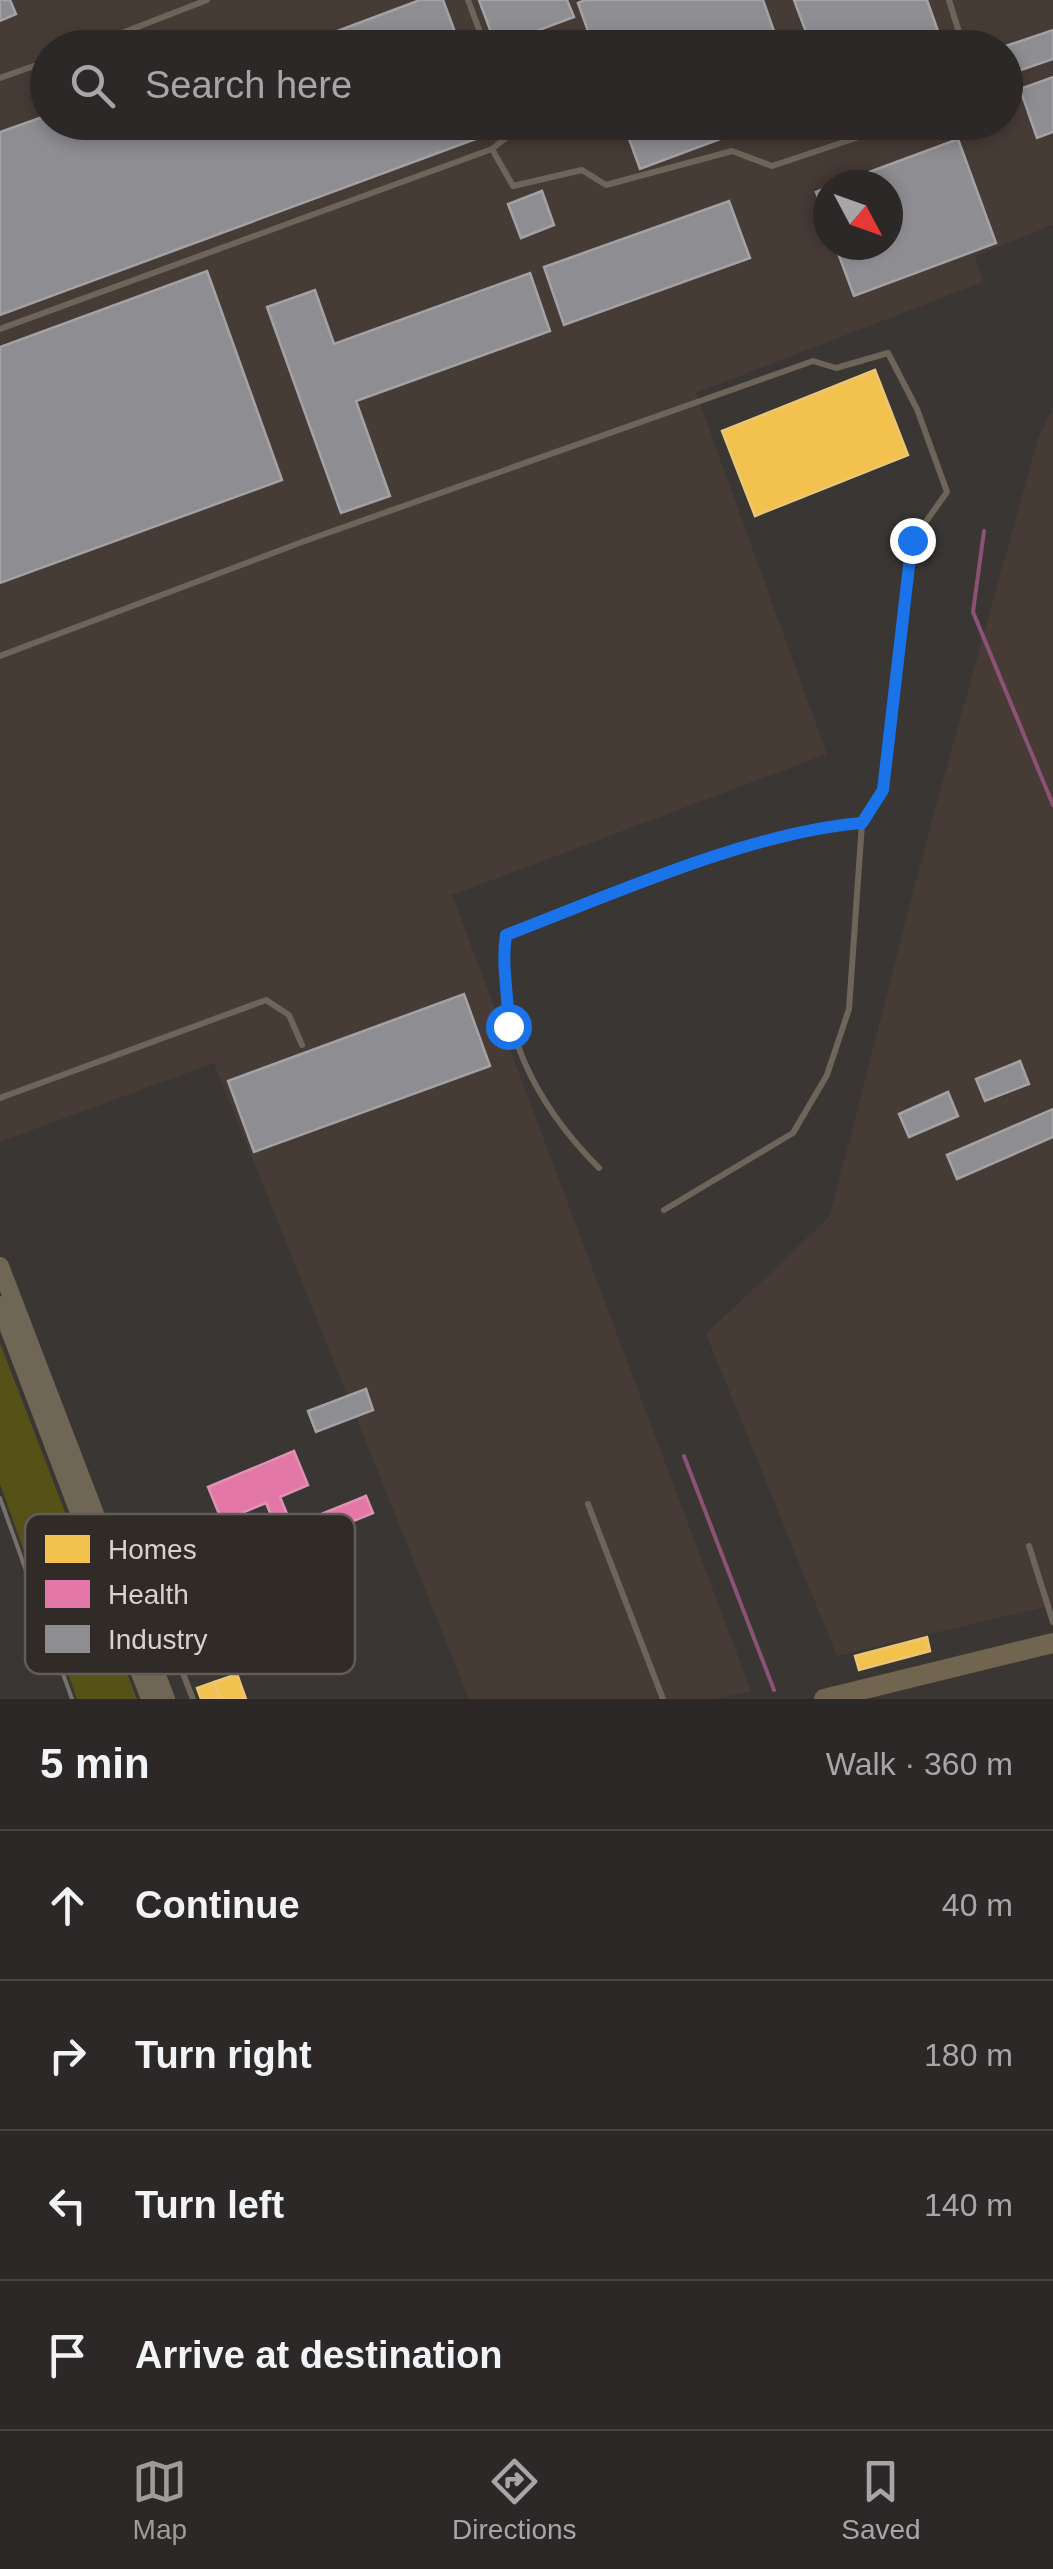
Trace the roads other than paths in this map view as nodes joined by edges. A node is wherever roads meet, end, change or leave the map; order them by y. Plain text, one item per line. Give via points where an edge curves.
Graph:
1 (207, 0) edge
2 (468, 0) edge
3 (949, 0) edge
4 (130, 30) edge
5 (479, 30) edge
6 (958, 30) edge
7 (30, 67) edge
8 (0, 78) edge
9 (504, 140) edge
10 (850, 140) edge
11 (492, 150) junction
12 (0, 330) edge
13 (0, 656) edge
14 (862, 823) junction
15 (302, 1045) dead end
16 (0, 1098) edge
17 (598, 1168) dead end
18 (664, 1210) dead end
19 (0, 1266) edge
20 (0, 1305) edge
21 (588, 1504) dead end
22 (80, 1514) edge
23 (94, 1514) edge
24 (1029, 1546) dead end
25 (1053, 1622) edge
26 (1053, 1643) edge
27 (140, 1674) edge
28 (156, 1674) edge
29 (183, 1674) edge
30 (150, 1699) edge
31 (166, 1699) edge
32 (193, 1699) edge
33 (663, 1699) edge
34 (824, 1699) edge

1 - 4 lane
2 - 5 lane
3 - 6 lane
7 - 8 lane
9 - 11 lane
10 - 11 lane via 772,166 732,151 606,185 582,170 513,186
11 - 12 lane
13 - 14 lane via 813,362 836,368 888,353 918,410 947,492 912,540 883,790
14 - 17 lane via 818,827 655,878 506,935 508,1026 534,1086
14 - 18 lane via 849,1010 827,1076 793,1133
15 - 16 lane via 289,1015 266,1000
19 - 23 main road
20 - 22 main road
21 - 33 lane
24 - 25 lane
26 - 34 main road
27 - 30 main road
28 - 31 main road
29 - 32 lane

